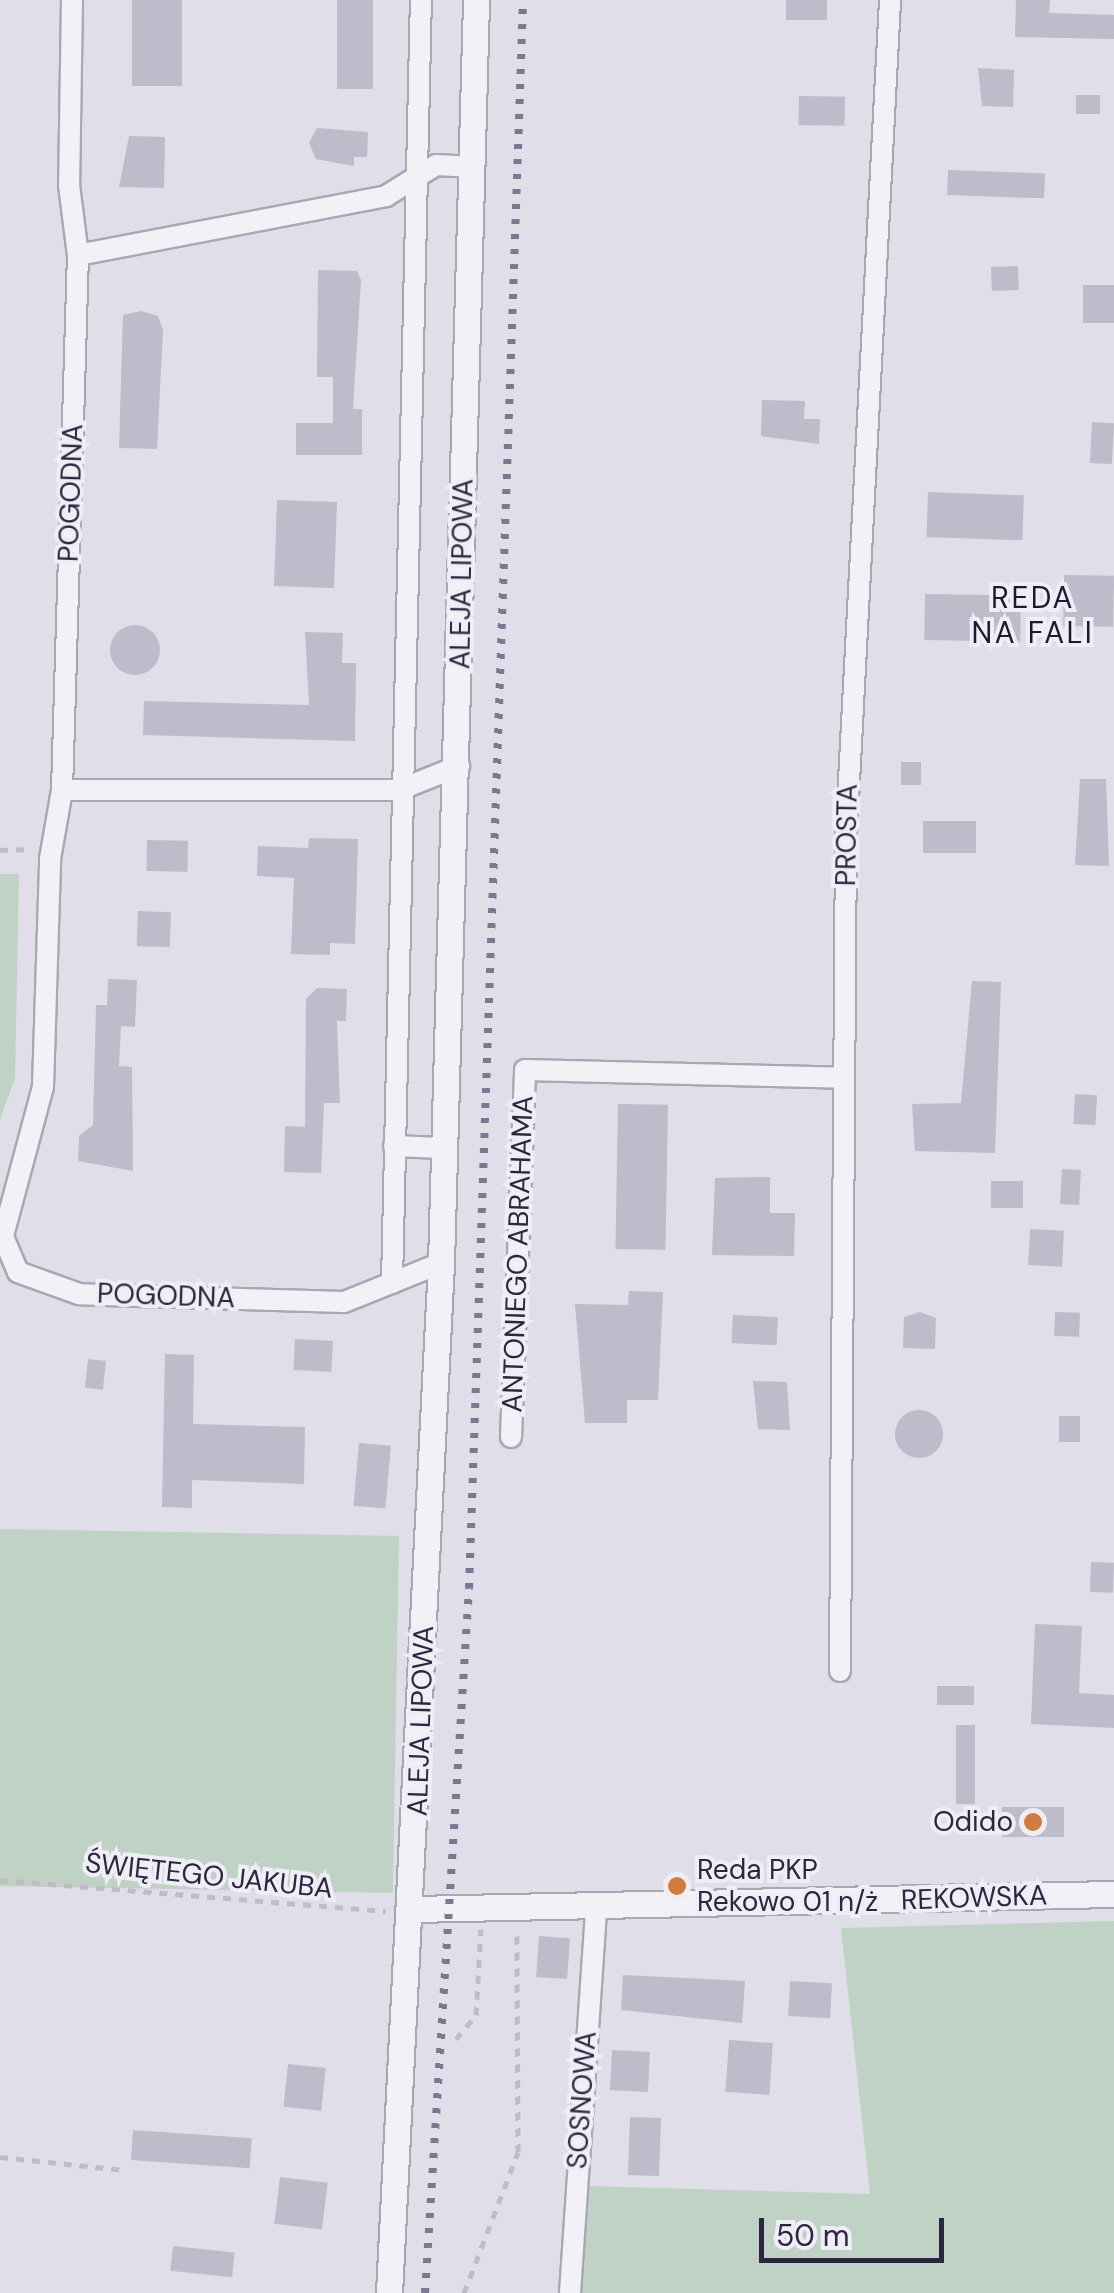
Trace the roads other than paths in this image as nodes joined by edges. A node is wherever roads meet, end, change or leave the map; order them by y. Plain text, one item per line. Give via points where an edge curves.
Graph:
1 (72, 0) edge
2 (421, 0) edge
3 (476, 0) edge
4 (890, 0) edge
5 (470, 166) junction
6 (410, 181) junction
7 (78, 256) junction
8 (458, 766) junction
9 (62, 790) junction
10 (399, 790) junction
11 (844, 1078) junction
12 (394, 1146) junction
13 (441, 1148) junction
14 (441, 1263) junction
15 (392, 1283) junction
16 (511, 1437) dead end
17 (840, 1672) dead end
18 (1114, 1894) edge
19 (596, 1907) junction
20 (414, 1909) junction
21 (388, 2293) edge
22 (570, 2293) edge

1 - 7 street, POGODNA via 69,185
2 - 6 street
3 - 5 street, ALEJA LIPOWA
4 - 11 street, PROSTA via 863,423
5 - 6 street via 436,166
5 - 8 street, ALEJA LIPOWA
6 - 7 street via 386,196 201,238
6 - 10 street
7 - 9 street, POGODNA
8 - 10 street
8 - 13 street, ALEJA LIPOWA
9 - 10 street
9 - 15 street, POGODNA via 52,849 43,1087 3,1236 18,1272 79,1294 325,1302
10 - 12 street
11 - 16 street, ANTONIEGO ABRAHAMA via 525,1070
11 - 17 street, PROSTA
12 - 13 street
12 - 15 street
13 - 14 street, ALEJA LIPOWA
14 - 15 street, POGODNA
14 - 20 street, ALEJA LIPOWA
18 - 19 street, REKOWSKA
19 - 20 street, REKOWSKA
19 - 22 street, SOSNOWA
20 - 21 street, ALEJA LIPOWA

